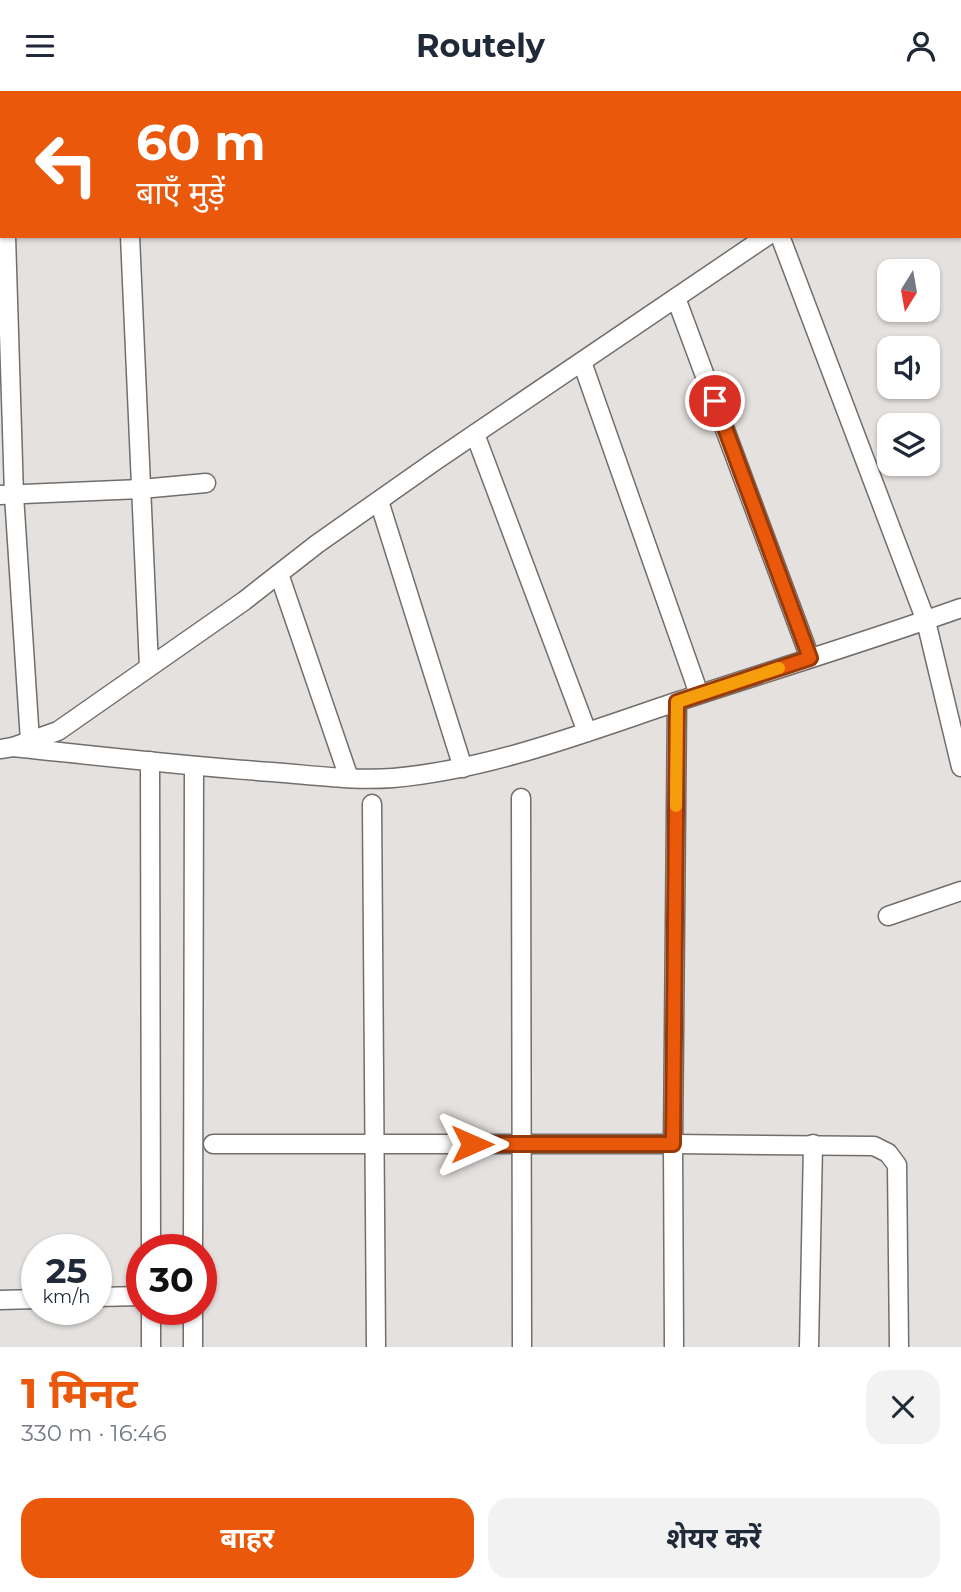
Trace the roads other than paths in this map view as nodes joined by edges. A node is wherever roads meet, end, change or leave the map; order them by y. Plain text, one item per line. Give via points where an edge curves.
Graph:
1 (6, 238) edge
2 (130, 238) edge
3 (764, 238) edge
4 (781, 238) edge
5 (676, 298) junction
6 (582, 362) junction
7 (475, 434) junction
8 (206, 483) dead end
9 (141, 489) junction
10 (7, 495) edge
11 (379, 501) junction
12 (279, 574) junction
13 (961, 608) edge
14 (926, 621) junction
15 (810, 658) junction
16 (149, 667) junction
17 (699, 694) junction
18 (677, 702) junction
19 (587, 732) junction
20 (14, 746) edge
21 (150, 761) junction
22 (194, 766) junction
23 (961, 767) edge
24 (463, 768) junction
25 (349, 778) junction
26 (522, 798) dead end
27 (372, 804) dead end
28 (961, 891) edge
29 (888, 916) dead end
30 (522, 1143) junction
31 (213, 1144) dead end
32 (374, 1144) junction
33 (673, 1144) junction
34 (813, 1144) junction
35 (151, 1234) edge
36 (193, 1234) edge
37 (21, 1299) edge
38 (0, 1300) edge
39 (151, 1325) edge
40 (193, 1325) edge
41 (151, 1347) edge
42 (193, 1347) edge
43 (376, 1347) edge
44 (522, 1347) edge
45 (674, 1347) edge
46 (809, 1347) edge
47 (899, 1347) edge

1 - 10 street
2 - 9 street
3 - 5 street
4 - 14 street
5 - 6 street
5 - 15 street
6 - 7 street
6 - 17 street
7 - 11 street
7 - 19 street
8 - 9 street
9 - 10 street
9 - 16 street
10 - 20 street
11 - 12 street
11 - 24 street
12 - 16 street
12 - 25 street
13 - 14 street
14 - 15 street
14 - 23 street
15 - 17 street
16 - 20 street via 58,731
17 - 18 street
18 - 19 street
18 - 33 street
19 - 24 street
20 - 21 street
21 - 22 street
21 - 35 street
22 - 25 street
22 - 36 street
24 - 25 street via 393,778
26 - 30 street
27 - 32 street
28 - 29 street
30 - 32 street
30 - 33 street
30 - 44 street
31 - 32 street
32 - 43 street
33 - 34 street
33 - 45 street
34 - 46 street
34 - 47 street via 874,1146 888,1153 897,1165
37 - 38 street
39 - 41 street
40 - 42 street

